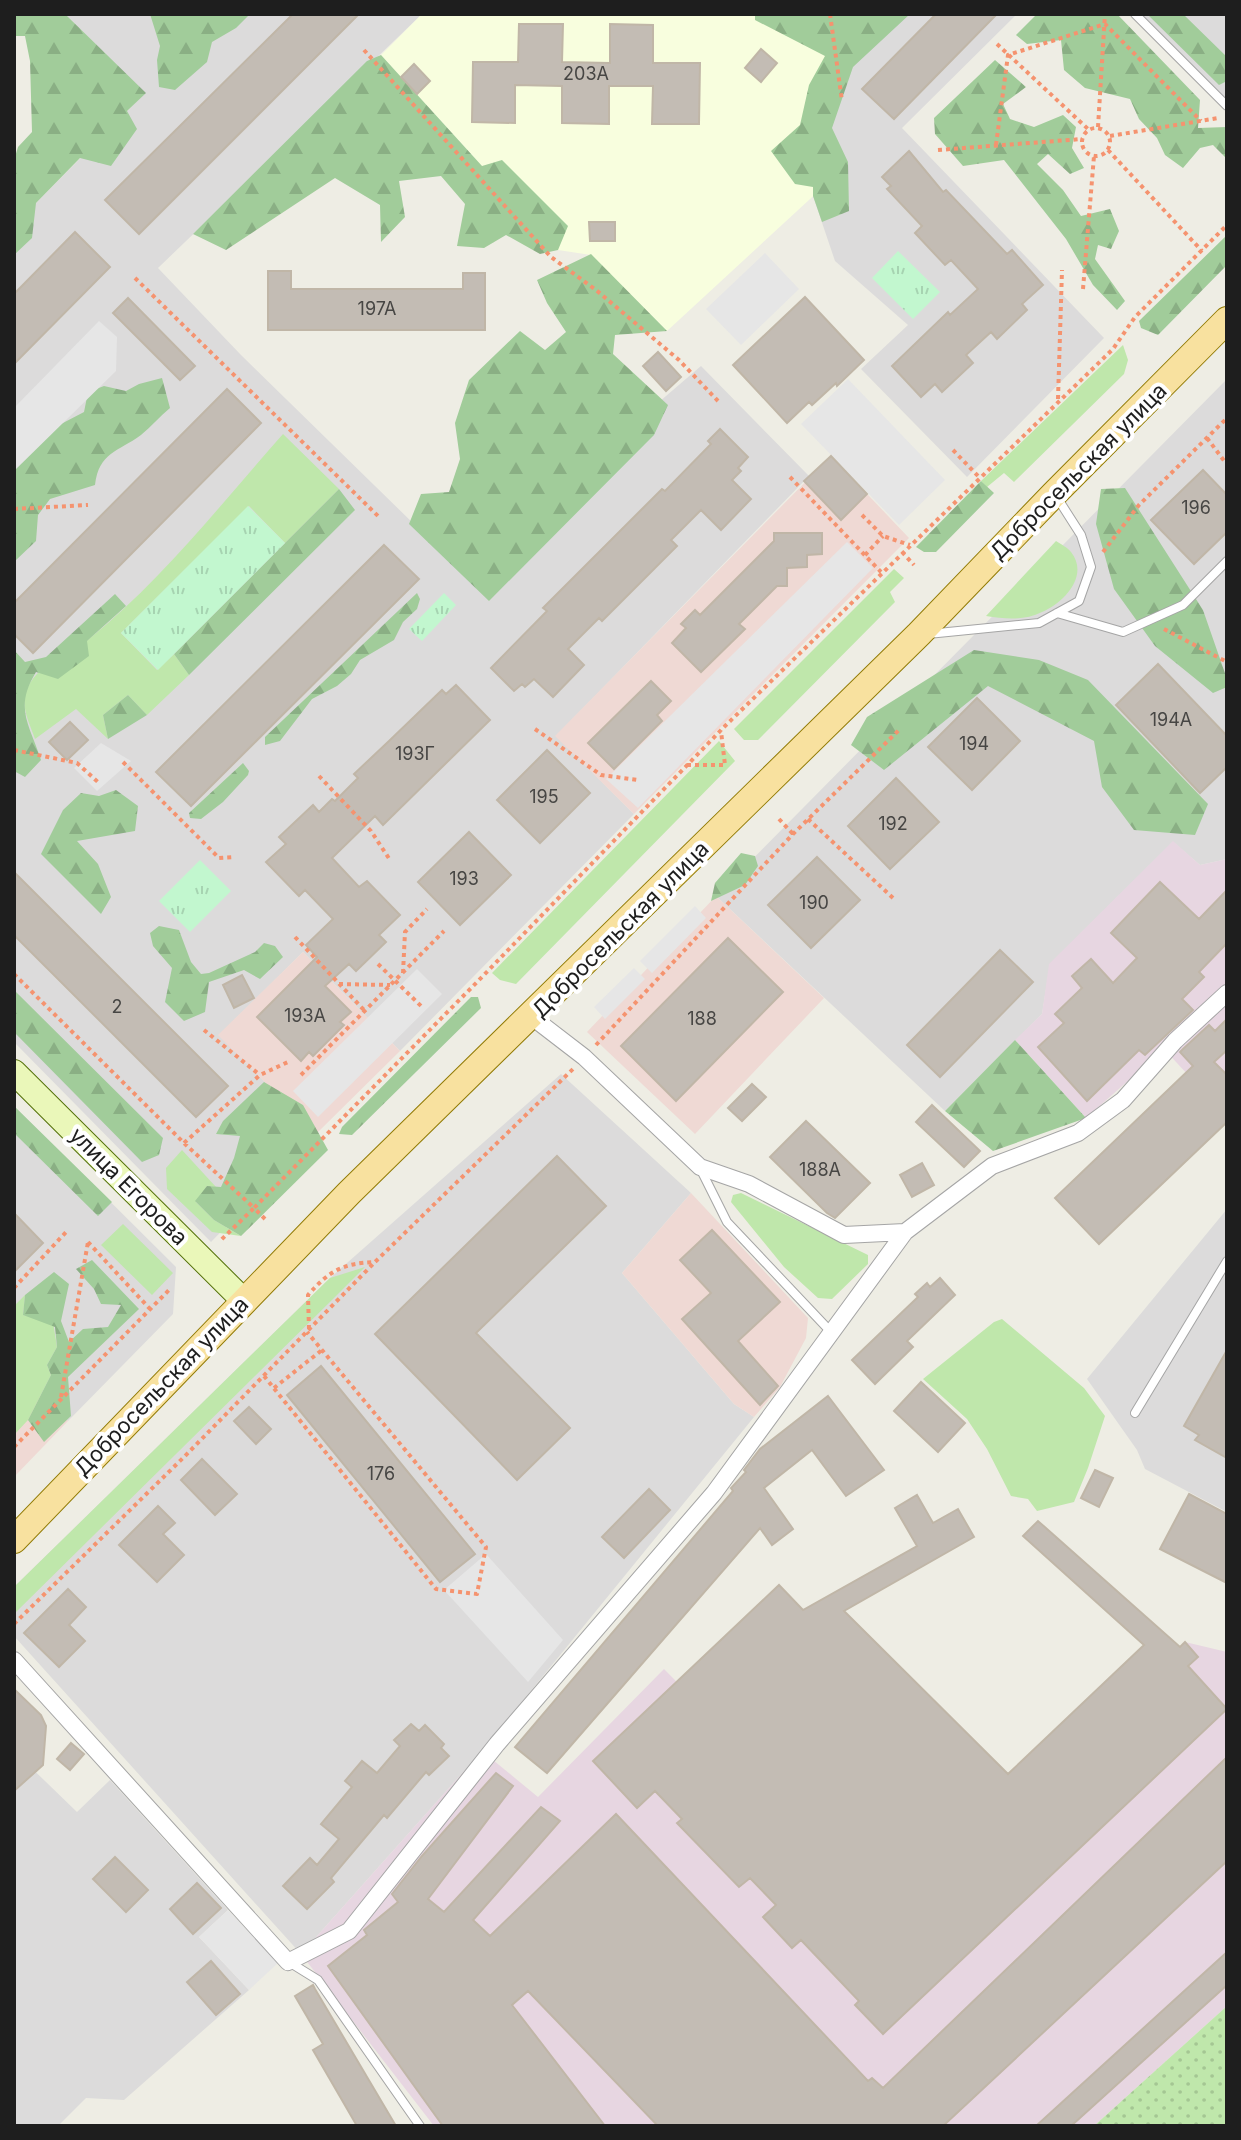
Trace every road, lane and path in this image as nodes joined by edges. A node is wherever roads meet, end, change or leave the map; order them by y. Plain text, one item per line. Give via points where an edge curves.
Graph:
1 (830, 14) edge
2 (1105, 14) edge
3 (1135, 14) edge
4 (1105, 24) junction
5 (997, 44) dead end
6 (364, 50) dead end
7 (1008, 55) junction
8 (842, 101) dead end
9 (1227, 106) edge
10 (1227, 117) edge
11 (1201, 121) junction
12 (1098, 127) junction
13 (1088, 129) junction
14 (1110, 136) junction
15 (1082, 139) junction
16 (996, 145) junction
17 (938, 150) dead end
18 (1108, 150) junction
19 (1094, 156) junction
20 (1227, 225) edge
21 (1202, 251) junction
22 (1062, 270) dead end
23 (135, 278) dead end
24 (1083, 289) dead end
25 (1227, 320) edge
26 (1058, 400) junction
27 (718, 401) dead end
28 (1227, 418) edge
29 (1207, 438) junction
30 (953, 450) dead end
31 (1225, 462) edge
32 (790, 477) dead end
33 (979, 477) junction
34 (1054, 494) junction
35 (88, 505) dead end
36 (14, 509) edge
37 (862, 515) dead end
38 (378, 516) dead end
39 (883, 536) junction
40 (910, 545) junction
41 (902, 552) junction
42 (865, 555) junction
43 (1227, 561) edge
44 (914, 565) dead end
45 (1091, 567) junction
46 (881, 572) junction
47 (1057, 613) junction
48 (1148, 620) junction
49 (919, 634) junction
50 (1227, 662) edge
51 (535, 729) dead end
52 (899, 730) dead end
53 (721, 731) junction
54 (14, 750) edge
55 (123, 762) dead end
56 (687, 765) junction
57 (319, 776) dead end
58 (638, 780) dead end
59 (99, 783) dead end
60 (779, 819) dead end
61 (808, 819) junction
62 (235, 857) dead end
63 (390, 860) dead end
64 (893, 898) dead end
65 (427, 909) dead end
66 (444, 931) dead end
67 (295, 937) dead end
68 (378, 964) dead end
69 (403, 973) junction
70 (14, 974) edge
71 (394, 983) junction
72 (338, 984) junction
73 (1227, 993) edge
74 (421, 1006) dead end
75 (365, 1011) junction
76 (532, 1017) junction
77 (204, 1030) dead end
78 (288, 1062) dead end
79 (14, 1072) edge
80 (260, 1075) junction
81 (301, 1075) dead end
82 (184, 1143) junction
83 (700, 1167) junction
84 (254, 1208) junction
85 (265, 1219) dead end
86 (67, 1231) dead end
87 (905, 1232) junction
88 (221, 1240) dead end
89 (1227, 1261) edge
90 (375, 1262) dead end
91 (323, 1278) dead end
92 (14, 1288) edge
93 (171, 1288) dead end
94 (243, 1300) junction
95 (150, 1309) junction
96 (308, 1331) junction
97 (831, 1332) junction
98 (322, 1350) junction
99 (264, 1376) junction
100 (274, 1388) junction
101 (60, 1400) junction
102 (1135, 1413) dead end
103 (14, 1447) edge
104 (14, 1540) edge
105 (14, 1624) edge
106 (14, 1660) edge
107 (288, 1962) junction
108 (420, 2126) edge

1 - 8 path
2 - 4 path
3 - 9 lane
4 - 7 path
4 - 11 path
4 - 12 path
5 - 7 path
6 - 27 path via 551,257 679,360
7 - 13 path
7 - 16 path
10 - 11 path
11 - 14 path
12 - 13 path
12 - 14 path
13 - 15 path
14 - 18 path
15 - 16 path
15 - 19 path
16 - 17 path
18 - 19 path
18 - 21 path
19 - 24 path
20 - 21 path
21 - 26 path via 1135,317 1113,349
22 - 26 path
23 - 38 path
25 - 34 main road, Добросельская улица
26 - 33 path
28 - 29 path
29 - 31 path
29 - 45 path via 1139,505
30 - 33 path
32 - 42 path
33 - 40 path
34 - 45 lane via 1081,535
34 - 49 main road, Добросельская улица
35 - 36 path
37 - 39 path
39 - 40 path
39 - 42 path
40 - 41 path
41 - 44 path
41 - 46 path
42 - 46 path
43 - 48 lane via 1183,605
45 - 47 lane via 1079,601
46 - 53 path
47 - 48 lane via 1123,632
47 - 49 lane via 1039,623
48 - 50 path
49 - 76 main road, Добросельская улица
51 - 58 path via 601,775
52 - 61 path
53 - 56 path
53 - 56 path via 725,765
54 - 59 path via 77,763
55 - 62 path via 219,858
56 - 84 path
57 - 63 path via 371,831
60 - 61 path via 793,834
61 - 64 path
65 - 69 path via 405,932
66 - 69 path
67 - 72 path
68 - 71 path
69 - 71 path
70 - 82 path
71 - 72 path
71 - 74 path
71 - 75 path
72 - 75 path
73 - 87 street via 1123,1100 1078,1133 992,1166
75 - 81 path
76 - 83 street via 584,1057
76 - 94 main road, Добросельская улица
77 - 80 path
78 - 80 path
79 - 94 main road, улица Егорова
80 - 82 path
82 - 84 path
83 - 87 street via 749,1184 844,1235
83 - 97 lane via 727,1222
84 - 85 path
84 - 88 path
86 - 92 path
87 - 97 street
89 - 102 lane
90 - 96 path
91 - 96 path via 308,1295
93 - 95 path
94 - 104 main road, Добросельская улица
95 - 101 path
95 - 101 path via 88,1242
96 - 98 path
96 - 99 path
97 - 107 street via 714,1493 497,1744 349,1931
98 - 100 path
98 - 100 path via 486,1547 477,1594 436,1589
99 - 100 path
99 - 105 path
101 - 103 path
106 - 107 street
107 - 108 lane via 318,1980

